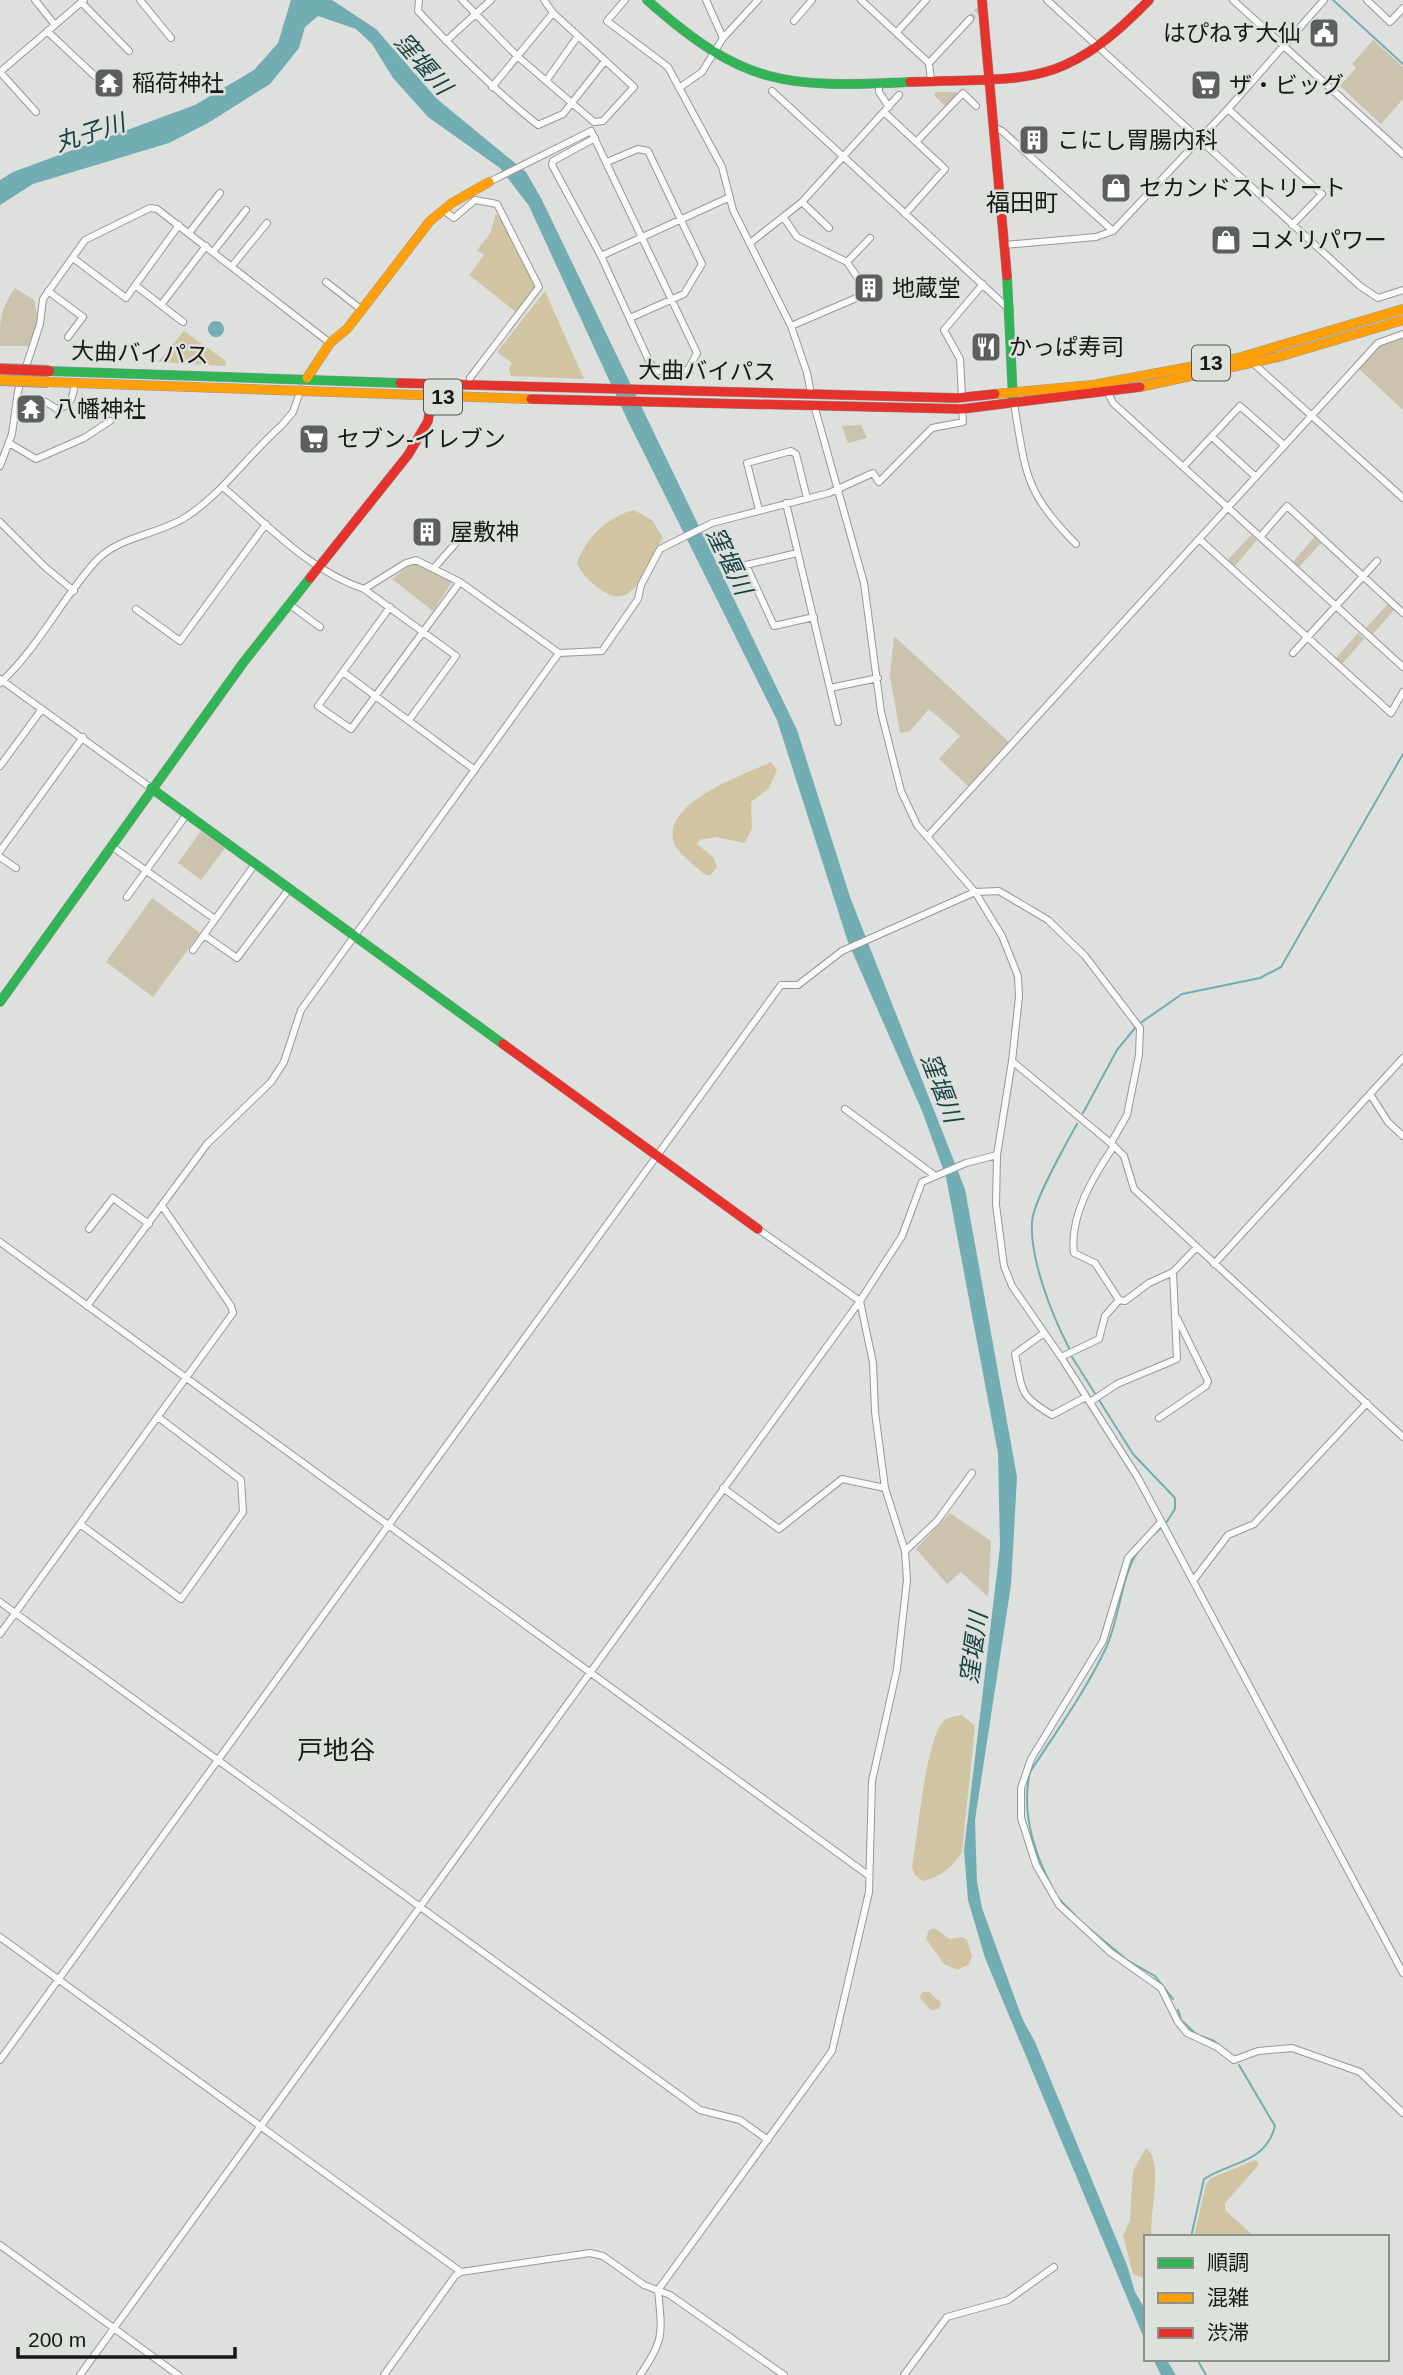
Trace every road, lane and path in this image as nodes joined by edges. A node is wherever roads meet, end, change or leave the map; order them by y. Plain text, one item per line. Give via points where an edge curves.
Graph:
1 (35, 0) edge
2 (140, 0) edge
3 (419, 0) edge
4 (462, 0) edge
5 (491, 0) edge
6 (544, 0) edge
7 (625, 0) edge
8 (647, 0) edge
9 (706, 0) edge
10 (758, 0) edge
11 (813, 0) edge
12 (926, 0) edge
13 (982, 0) edge
14 (1047, 0) edge
15 (1149, 0) edge
16 (1233, 0) edge
17 (1324, 0) edge
18 (1367, 0) edge
19 (83, 1) edge
20 (867, 2) edge
21 (1403, 8) edge
22 (475, 13) junction
23 (553, 13) junction
24 (970, 19) tunnel mouth
25 (794, 21) dead end
26 (55, 25) junction
27 (47, 31) junction
28 (897, 33) junction
29 (578, 36) junction
30 (172, 38) dead end
31 (723, 38) junction
32 (446, 41) junction
33 (1284, 47) junction
34 (1100, 48) junction
35 (129, 51) dead end
36 (714, 54) junction
37 (517, 56) junction
38 (605, 61) junction
39 (929, 63) junction
40 (0, 72) edge
41 (98, 79) dead end
42 (988, 80) junction
43 (546, 81) junction
44 (931, 81) junction
45 (879, 83) junction
46 (492, 87) junction
47 (679, 88) junction
48 (772, 92) dead end
49 (900, 95) dead end
50 (572, 103) junction
51 (976, 106) dead end
52 (1228, 109) junction
53 (886, 110) junction
54 (36, 112) dead end
55 (594, 122) junction
56 (992, 127) junction
57 (591, 131) junction
58 (595, 138) junction
59 (1200, 139) junction
60 (916, 142) junction
61 (1403, 154) edge
62 (843, 158) junction
63 (607, 162) junction
64 (489, 182) joint
65 (220, 193) dead end
66 (730, 197) junction
67 (802, 202) junction
68 (246, 210) dead end
69 (443, 210) junction
70 (905, 214) junction
71 (784, 218) junction
72 (680, 220) junction
73 (267, 223) dead end
74 (178, 225) junction
75 (1292, 225) junction
76 (828, 228) dead end
77 (1113, 231) junction
78 (188, 233) junction
79 (870, 237) dead end
80 (642, 238) junction
81 (750, 243) junction
82 (1004, 245) junction
83 (206, 246) junction
84 (213, 252) junction
85 (601, 256) junction
86 (73, 258) junction
87 (847, 262) junction
88 (232, 266) junction
89 (326, 282) dead end
90 (983, 284) junction
91 (135, 285) junction
92 (1403, 290) edge
93 (48, 291) junction
94 (672, 299) junction
95 (161, 305) junction
96 (1403, 309) edge
97 (362, 310) junction
98 (1010, 310) junction
99 (630, 318) junction
100 (1403, 320) edge
101 (183, 322) dead end
102 (791, 326) junction
103 (1403, 334) edge
104 (68, 337) dead end
105 (330, 343) junction
106 (1253, 363) junction
107 (0, 369) edge
108 (49, 377) junction
109 (307, 377) junction
110 (470, 378) dead end
111 (0, 380) edge
112 (75, 383) junction
113 (300, 390) junction
114 (1108, 393) junction
115 (811, 394) junction
116 (432, 397) junction
117 (1013, 399) junction
118 (46, 402) dead end
119 (962, 403) junction
120 (815, 408) junction
121 (1311, 415) junction
122 (110, 421) dead end
123 (1212, 437) junction
124 (9, 443) junction
125 (1284, 445) junction
126 (0, 466) edge
127 (1184, 466) junction
128 (1256, 477) junction
129 (224, 488) junction
130 (839, 488) junction
131 (807, 498) junction
132 (1403, 498) edge
133 (786, 503) junction
134 (1227, 507) junction
135 (759, 510) junction
136 (0, 522) edge
137 (266, 524) junction
138 (469, 528) dead end
139 (1260, 537) junction
140 (1199, 539) junction
141 (1076, 544) dead end
142 (797, 553) junction
143 (1377, 561) dead end
144 (317, 568) junction
145 (434, 568) junction
146 (1363, 576) junction
147 (460, 582) junction
148 (364, 589) junction
149 (74, 591) junction
150 (289, 604) junction
151 (1336, 606) junction
152 (390, 607) junction
153 (136, 609) dead end
154 (1403, 613) edge
155 (814, 617) junction
156 (320, 626) dead end
157 (424, 632) junction
158 (1307, 637) junction
159 (559, 653) junction
160 (1293, 653) dead end
161 (1403, 667) edge
162 (343, 672) junction
163 (878, 678) junction
164 (1, 681) edge
165 (830, 688) junction
166 (1403, 692) edge
167 (376, 695) junction
168 (42, 709) junction
169 (409, 720) junction
170 (838, 722) dead end
171 (83, 737) junction
172 (0, 766) edge
173 (475, 770) junction
174 (151, 788) junction
175 (187, 814) junction
176 (927, 837) junction
177 (111, 846) junction
178 (0, 854) edge
179 (255, 864) junction
180 (16, 868) dead end
181 (146, 870) junction
182 (289, 889) junction
183 (975, 892) junction
184 (127, 897) dead end
185 (215, 919) junction
186 (204, 935) junction
187 (355, 936) junction
188 (193, 950) dead end
189 (0, 1002) edge
190 (1403, 1058) edge
191 (1012, 1061) junction
192 (1370, 1094) junction
193 (845, 1109) dead end
194 (1403, 1136) edge
195 (1112, 1145) junction
196 (657, 1155) junction
197 (997, 1155) junction
198 (935, 1175) junction
199 (162, 1206) junction
200 (149, 1224) junction
201 (89, 1229) dead end
202 (758, 1229) joint
203 (0, 1242) edge
204 (1197, 1247) junction
205 (1214, 1264) junction
206 (1173, 1272) junction
207 (1119, 1300) junction
208 (860, 1301) junction
209 (87, 1306) junction
210 (1176, 1317) junction
211 (1044, 1333) junction
212 (1062, 1357) junction
213 (186, 1379) junction
214 (1089, 1400) junction
215 (1367, 1404) junction
216 (158, 1417) junction
217 (1159, 1418) dead end
218 (1403, 1437) edge
219 (972, 1473) dead end
220 (723, 1488) junction
221 (885, 1488) junction
222 (1161, 1522) junction
223 (79, 1524) junction
224 (388, 1526) junction
225 (905, 1551) junction
226 (1193, 1581) junction
227 (0, 1602) edge
228 (15, 1613) junction
229 (0, 1634) edge
230 (591, 1673) junction
231 (217, 1760) junction
232 (868, 1875) junction
233 (420, 1908) junction
234 (0, 1937) edge
235 (1403, 1973) edge
236 (59, 1979) junction
237 (0, 2060) edge
238 (1403, 2113) edge
239 (260, 2126) junction
240 (768, 2140) junction
241 (0, 2245) edge
242 (1054, 2267) dead end
243 (461, 2272) junction
244 (658, 2290) junction
245 (114, 2328) junction
246 (80, 2375) edge
247 (178, 2375) edge
248 (384, 2375) edge
249 (640, 2375) edge
250 (784, 2375) edge
251 (904, 2375) edge

1 - 26 street
2 - 30 street
3 - 32 street via 418,11
4 - 22 street
5 - 22 street
6 - 23 street
7 - 47 street via 607,21 668,66
8 - 36 main road
9 - 31 street
10 - 31 street
11 - 25 street
12 - 28 street
13 - 42 main road
14 - 34 street
15 - 34 main road
16 - 33 street
17 - 33 street
18 - 21 street via 1390,22
19 - 26 street
19 - 35 street
20 - 28 street
22 - 32 street
22 - 37 street
23 - 29 street
23 - 37 street
24 - 39 street
26 - 27 street
27 - 40 street
27 - 41 street
28 - 39 street
29 - 38 street
29 - 43 street
31 - 36 street
32 - 46 street
33 - 52 street
33 - 61 street
34 - 42 main road via 1064,68 1037,76
34 - 59 street
36 - 45 main road via 751,72 789,82
36 - 47 street via 702,72
37 - 43 street
37 - 46 street
38 - 50 street
38 - 55 street via 634,87 603,121
39 - 44 street
40 - 54 street
42 - 44 main road
42 - 56 main road
43 - 50 street
44 - 45 main road
45 - 53 street
46 - 50 street via 538,125 562,114
47 - 66 street via 722,167
48 - 62 street
49 - 53 street
50 - 55 street
51 - 60 street via 963,93
52 - 59 street
52 - 75 street via 1322,194
53 - 60 street
53 - 62 street
55 - 57 street
56 - 77 street
56 - 82 main road
57 - 58 street
57 - 64 street
58 - 63 street
58 - 85 street via 552,165
59 - 75 street
59 - 77 street
60 - 70 street via 946,169
62 - 67 street
62 - 70 street
63 - 72 street via 638,149 648,151
63 - 80 street
64 - 69 main road
65 - 78 street
66 - 72 street
66 - 81 street
67 - 71 street
67 - 76 street
68 - 84 street
69 - 97 main road
69 - 110 street via 454,218 475,200 497,204 539,287
70 - 90 street
71 - 81 street
71 - 87 street via 797,237
72 - 80 street
72 - 94 street via 702,264 684,294
73 - 88 street
74 - 78 street
74 - 86 street via 157,208 150,208 85,240
74 - 91 street
75 - 92 street via 1370,294 1378,298
77 - 82 street via 1096,237
78 - 83 street
79 - 87 street
80 - 85 street
80 - 94 street
81 - 102 street
82 - 98 main road
83 - 84 street
83 - 95 street
84 - 88 street
85 - 99 street
86 - 91 street via 126,298
86 - 93 street
87 - 102 street via 868,293
88 - 105 street
89 - 97 street
90 - 98 street
90 - 119 street via 944,330 960,359
91 - 95 street
93 - 104 street via 83,317
93 - 124 street via 18,391
94 - 99 street
94 - 99 street via 697,353 688,370 657,372
95 - 101 street
96 - 117 main road, 大曲バイパス / 13 via 1244,357
97 - 105 main road
98 - 117 main road
100 - 106 main road, 大曲バイパス / 13
102 - 115 street
103 - 121 street via 1378,343
105 - 109 main road
106 - 114 main road, 大曲バイパス / 13
106 - 121 street
107 - 108 main road, 大曲バイパス / 13, bridge
108 - 109 main road, 大曲バイパス / 13
108 - 111 main road, 大曲バイパス / 13, bridge
108 - 112 main road, 大曲バイパス / 13
109 - 113 street
109 - 115 main road, 大曲バイパス / 13
112 - 113 main road, 大曲バイパス / 13
112 - 118 street via 67,405 57,409
113 - 116 main road, 大曲バイパス / 13
113 - 129 street via 293,412
114 - 117 main road, 大曲バイパス / 13
114 - 127 street
115 - 119 main road, 大曲バイパス / 13
115 - 120 street
116 - 120 main road, 大曲バイパス / 13
116 - 144 main road via 422,435
117 - 119 main road, 大曲バイパス / 13
117 - 141 street via 1032,490
119 - 120 main road, 大曲バイパス / 13
119 - 130 street via 963,422 932,428 879,482 873,473
120 - 130 street
121 - 125 street
121 - 132 street
122 - 124 street via 36,459
123 - 125 street via 1240,406
123 - 127 street
123 - 128 street
124 - 126 street
125 - 128 street
127 - 134 street
128 - 134 street
129 - 137 street
129 - 149 street via 182,519 104,554
130 - 131 street
130 - 163 street via 864,583
131 - 133 street
131 - 135 street via 796,454 747,463
133 - 135 street
133 - 142 street
134 - 139 street
134 - 140 street
135 - 159 street via 712,523 670,543 655,555 638,599 603,651
136 - 149 street
137 - 144 street
137 - 153 street via 180,641
138 - 145 street
139 - 146 street via 1287,506
139 - 151 street
140 - 158 street
140 - 176 street
142 - 155 street
142 - 155 street via 746,565 774,626
143 - 146 street
144 - 148 street
144 - 150 main road
145 - 147 street
145 - 148 street via 416,560 406,563
146 - 151 street
146 - 154 street
147 - 157 street
147 - 159 street
148 - 152 street
149 - 164 street via 18,668
150 - 156 street
150 - 174 main road
151 - 158 street
151 - 161 street
152 - 157 street
152 - 162 street
155 - 165 street
157 - 167 street
157 - 169 street via 456,656
158 - 160 street
158 - 166 street via 1391,713
159 - 173 street
162 - 167 street
162 - 167 street via 318,706 351,729
163 - 165 street
163 - 176 street via 881,712 901,791
164 - 168 street
165 - 170 street
167 - 169 street
168 - 171 street
168 - 172 street
169 - 173 street
171 - 174 street
171 - 178 street
173 - 187 street
174 - 175 main road
174 - 177 main road
175 - 179 main road
175 - 181 street
176 - 183 street
177 - 181 street
177 - 189 main road
178 - 180 street
179 - 182 main road
179 - 185 street
181 - 184 street
181 - 185 street
182 - 186 street via 237,958
182 - 187 main road
183 - 191 street via 1002,936 1018,976
183 - 195 street via 999,891 1048,920 1084,956 1137,1024 1139,1055 1127,1115
183 - 196 street via 842,951 798,985 781,985
185 - 186 street
186 - 188 street
187 - 196 main road
187 - 199 street via 301,1010 284,1062 271,1082 207,1144 170,1189
190 - 192 street
191 - 195 street
191 - 197 street
192 - 194 street
192 - 205 street
193 - 198 street
195 - 204 street via 1124,1156 1134,1189
195 - 207 street via 1092,1178 1073,1240 1074,1253 1095,1263
196 - 202 main road
196 - 224 street
197 - 198 street
197 - 211 street via 996,1205 1004,1266
198 - 208 street via 922,1182 902,1236
199 - 200 street
199 - 213 street via 233,1313
200 - 201 street via 113,1198
200 - 209 street
202 - 208 street
203 - 209 street
204 - 205 street
204 - 206 street
205 - 215 street
206 - 207 street via 1125,1301
206 - 210 street
207 - 212 street via 1105,1316 1099,1339
208 - 220 street
208 - 221 street via 873,1363
209 - 213 street
210 - 214 street via 1177,1359
210 - 217 street via 1208,1381
211 - 212 street
211 - 214 street via 1015,1354 1027,1400 1052,1415
212 - 214 street
213 - 216 street
213 - 224 street
214 - 222 street
215 - 218 street
215 - 226 street via 1254,1524 1228,1535
216 - 223 street
216 - 223 street via 241,1480 243,1512 181,1599
219 - 225 street via 937,1521
220 - 221 street via 779,1529 842,1479
220 - 230 street
221 - 225 street
222 - 226 street
222 - 238 street via 1128,1558 1103,1641 1024,1774 1021,1818 1036,1865 1059,1905 1083,1930 1161,1988 1187,2033 1234,2060 1258,2051 1292,2048 1360,2072
223 - 228 street
224 - 230 street
224 - 231 street
225 - 232 street via 902,1632 872,1782
226 - 235 street
227 - 228 street
228 - 229 street
228 - 231 street
230 - 232 street
230 - 233 street
231 - 233 street
231 - 236 street
232 - 240 street via 869,1892 832,2051
233 - 239 street
233 - 240 street via 700,2110 740,2120
234 - 236 street
236 - 237 street
236 - 239 street
239 - 243 street
239 - 245 street
240 - 244 street
241 - 245 street
242 - 251 street via 1008,2301 947,2317
243 - 244 street via 590,2253 603,2256
243 - 248 street
244 - 249 street via 659,2348
244 - 250 street
245 - 246 street
245 - 247 street

